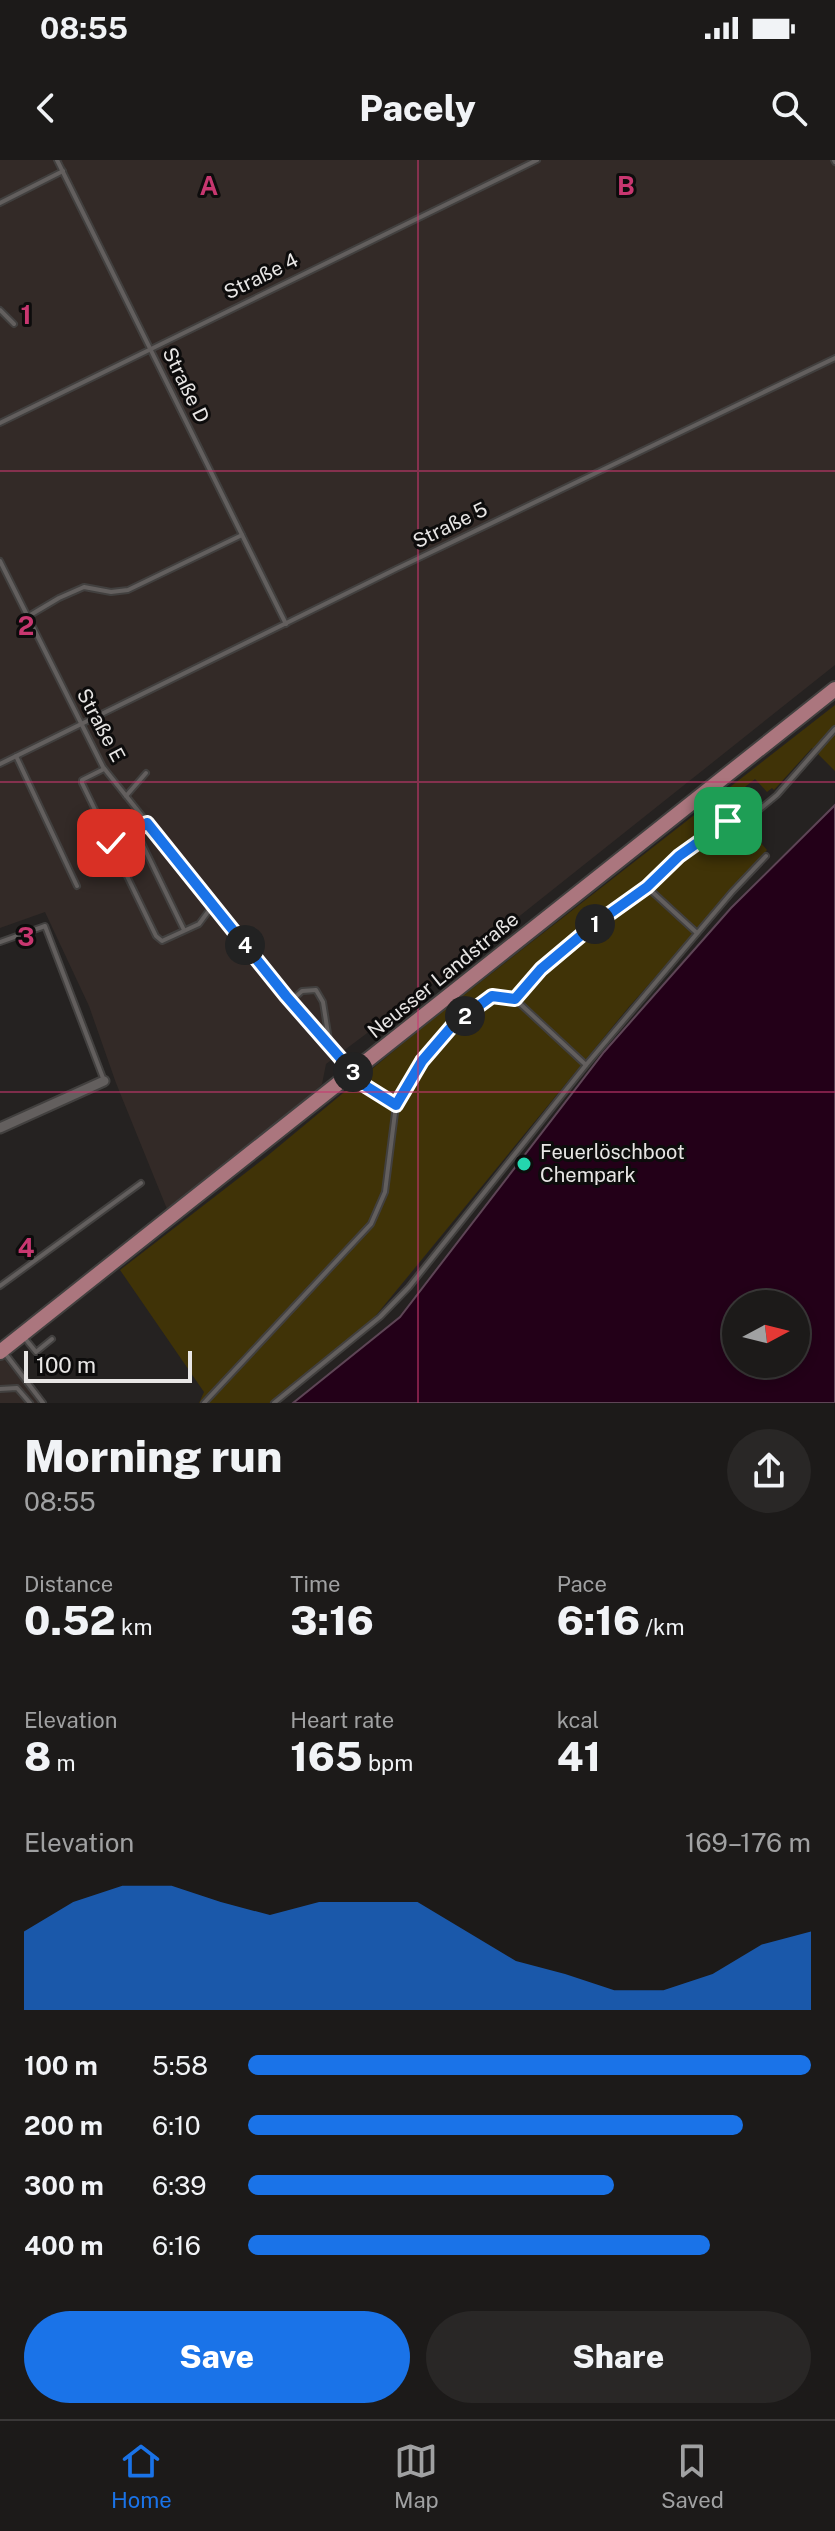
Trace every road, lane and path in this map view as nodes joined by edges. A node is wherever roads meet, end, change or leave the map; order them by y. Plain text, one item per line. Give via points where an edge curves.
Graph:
1 (57, 160) edge
2 (537, 160) edge
3 (63, 171) junction
4 (0, 203) edge
5 (0, 310) edge
6 (14, 324) dead end
7 (150, 348) junction
8 (835, 358) edge
9 (0, 423) edge
10 (242, 535) junction
11 (0, 561) edge
12 (27, 617) junction
13 (286, 624) junction
14 (835, 689) edge
15 (82, 725) junction
16 (835, 729) edge
17 (16, 756) junction
18 (0, 764) edge
19 (104, 769) junction
20 (146, 773) dead end
21 (126, 796) junction
22 (147, 823) junction
23 (136, 831) junction
24 (111, 843) junction
25 (766, 856) dead end
26 (77, 886) dead end
27 (647, 887) junction
28 (213, 905) junction
29 (184, 930) junction
30 (697, 933) junction
31 (0, 942) edge
32 (515, 999) junction
33 (291, 1001) junction
34 (329, 1043) junction
35 (586, 1065) junction
36 (353, 1072) junction
37 (104, 1081) joint
38 (396, 1105) junction
39 (0, 1128) edge
40 (141, 1183) dead end
41 (0, 1286) edge
42 (22, 1334) junction
43 (52, 1339) dead end
44 (1, 1351) edge
45 (0, 1389) edge
46 (30, 1403) edge
47 (43, 1403) edge
48 (204, 1403) edge
49 (274, 1403) edge

1 - 3 lane, Straße D
2 - 7 lane, Straße 4
3 - 4 lane
3 - 7 lane, Straße D
5 - 6 lane
7 - 9 lane, Straße 4
7 - 10 lane, Straße D
8 - 13 lane, Straße 5
10 - 12 lane via 128,590 84,587
10 - 13 lane, Straße D
11 - 12 lane, Straße E
12 - 15 lane, Straße E
13 - 15 lane, Straße 5
14 - 36 main road, Neusser Landstraße
15 - 17 lane, Straße 5
15 - 19 lane, Straße E
16 - 27 lane via 777,795 743,823 728,821
17 - 18 lane, Straße 5
17 - 26 lane
19 - 21 lane, Straße E
19 - 24 lane via 82,783
20 - 21 lane
21 - 22 lane, Straße E
22 - 23 lane
22 - 28 lane, Straße E
23 - 24 lane
23 - 29 lane
24 - 29 lane via 156,936 162,941
25 - 30 lane
27 - 30 lane
27 - 32 lane via 581,935
28 - 29 lane via 199,924
28 - 33 lane, Straße E
30 - 35 lane
31 - 37 lane via 45,926
32 - 35 lane
32 - 38 lane via 492,996 453,1025 422,1061
33 - 34 lane, Straße E
33 - 34 lane via 302,991 316,990
34 - 36 lane, Straße E
35 - 49 lane via 409,1287
36 - 38 lane, Straße E
36 - 42 main road, Neusser Landstraße
37 - 39 street
38 - 48 lane via 385,1192 371,1224
40 - 41 lane
42 - 43 lane via 36,1352
42 - 44 main road, Neusser Landstraße
44 - 47 lane
45 - 46 lane via 17,1388

